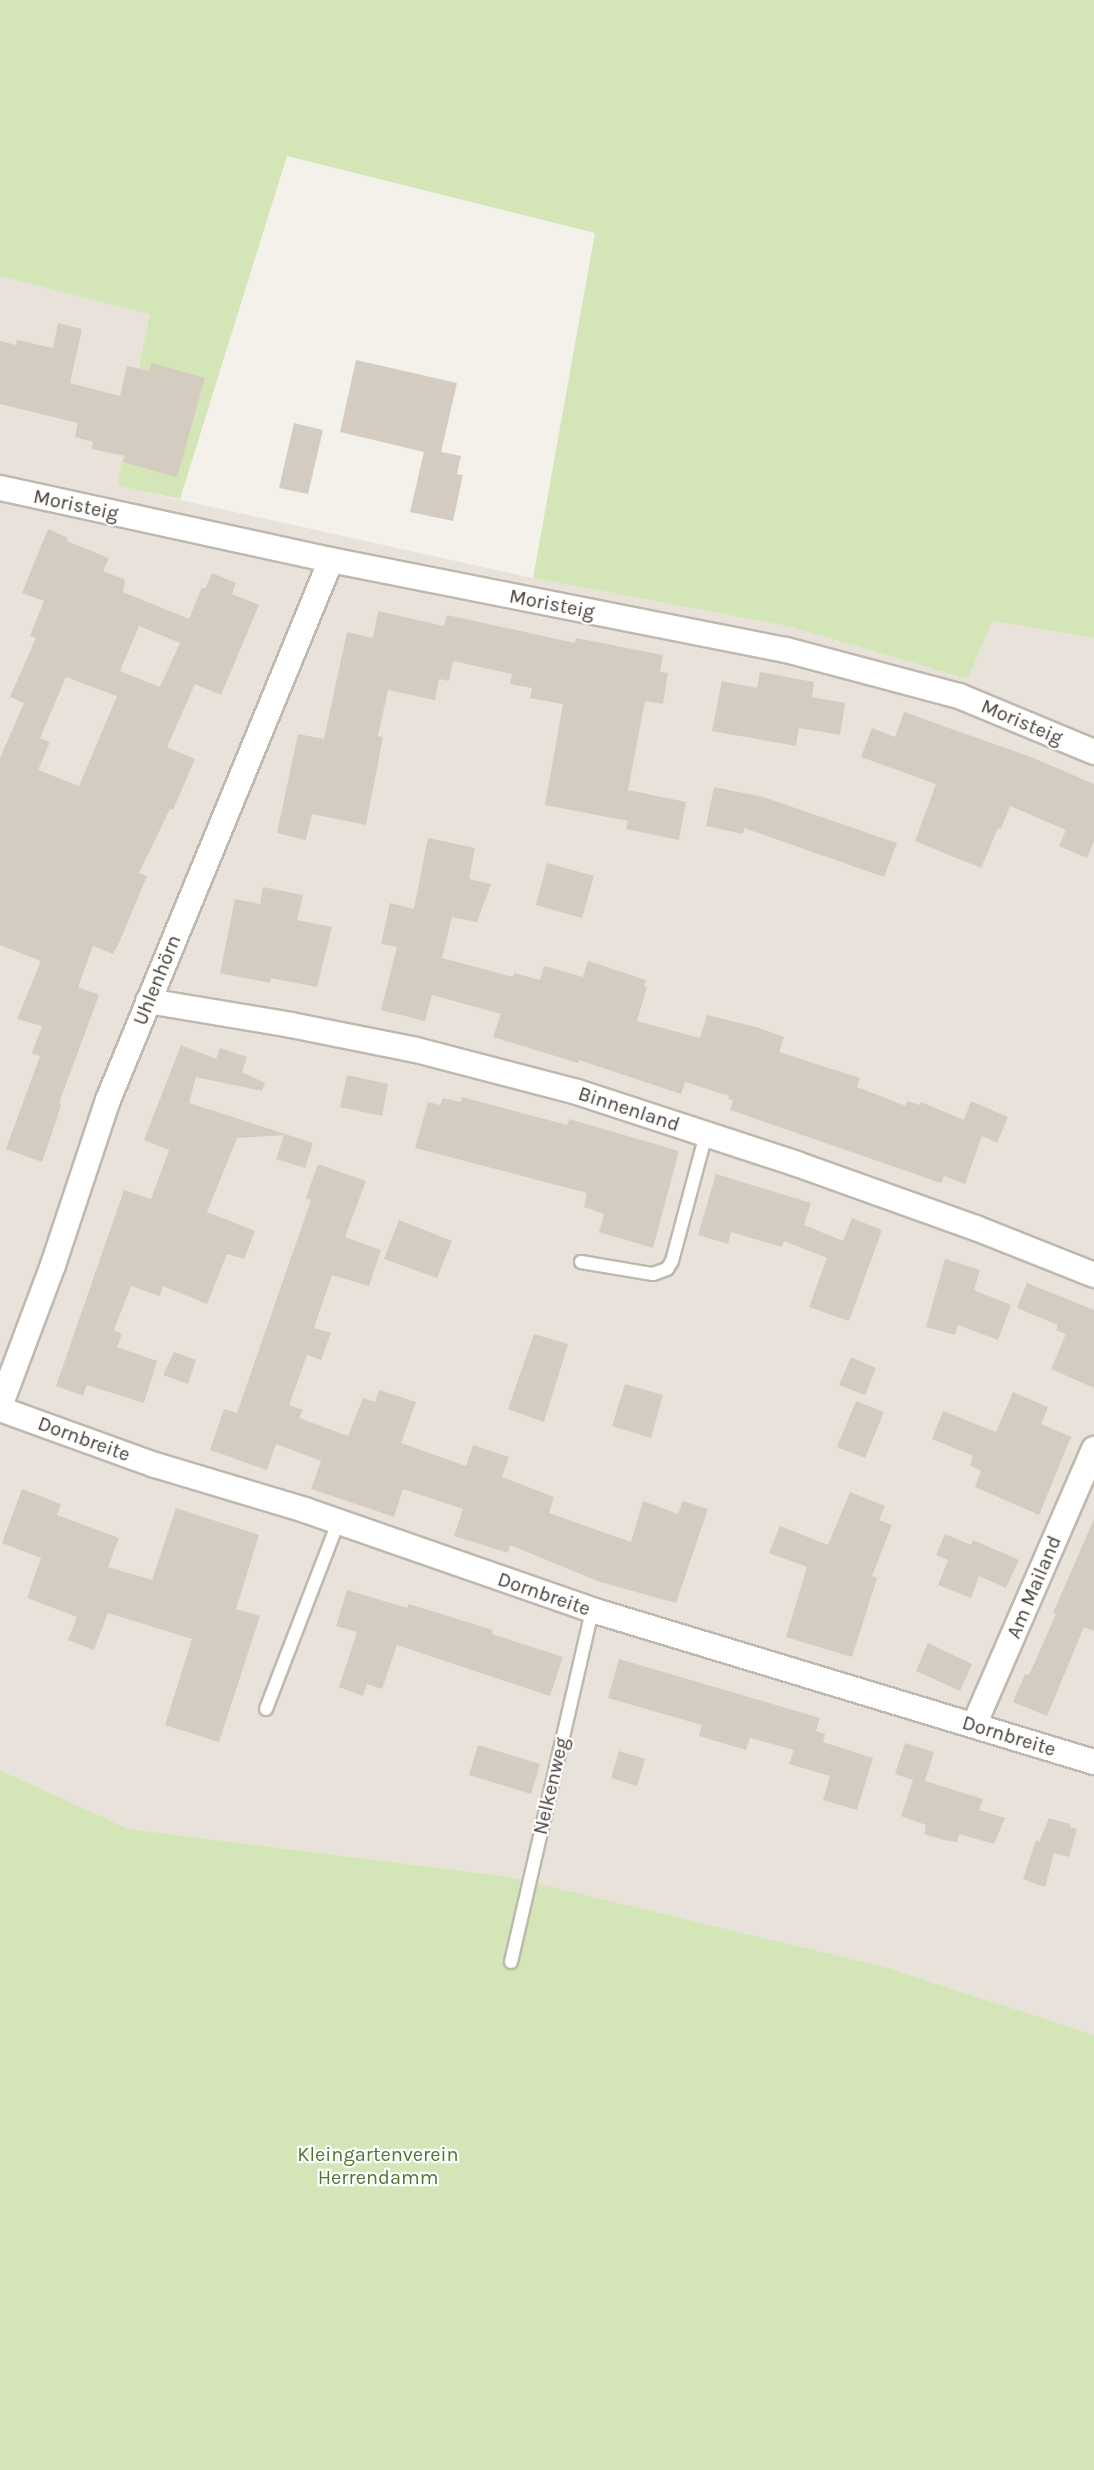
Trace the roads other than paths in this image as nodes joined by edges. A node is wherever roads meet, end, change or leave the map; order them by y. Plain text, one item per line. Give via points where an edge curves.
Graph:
1 (0, 488) edge
2 (331, 560) junction
3 (1094, 752) edge
4 (148, 1001) junction
5 (706, 1134) junction
6 (581, 1262) dead end
7 (1094, 1275) edge
8 (0, 1407) edge
9 (1094, 1449) edge
10 (338, 1522) junction
11 (592, 1610) junction
12 (266, 1709) dead end
13 (974, 1725) junction
14 (1094, 1762) edge
15 (511, 1962) dead end

1 - 2 street, Moristeig
2 - 3 street, Moristeig via 786,650 959,696
2 - 4 street, Uhlenhörn
4 - 5 street, Binnenland via 416,1050 577,1092
4 - 8 street, Uhlenhörn via 108,1100
5 - 6 lane via 668,1269 653,1274
5 - 7 street, Binnenland via 964,1224
8 - 10 street, Dornbreite via 155,1465
9 - 13 street, Am Mailand
10 - 11 street, Dornbreite
10 - 12 lane
11 - 13 street, Dornbreite
11 - 15 lane, Nelkenweg
13 - 14 street, Dornbreite

